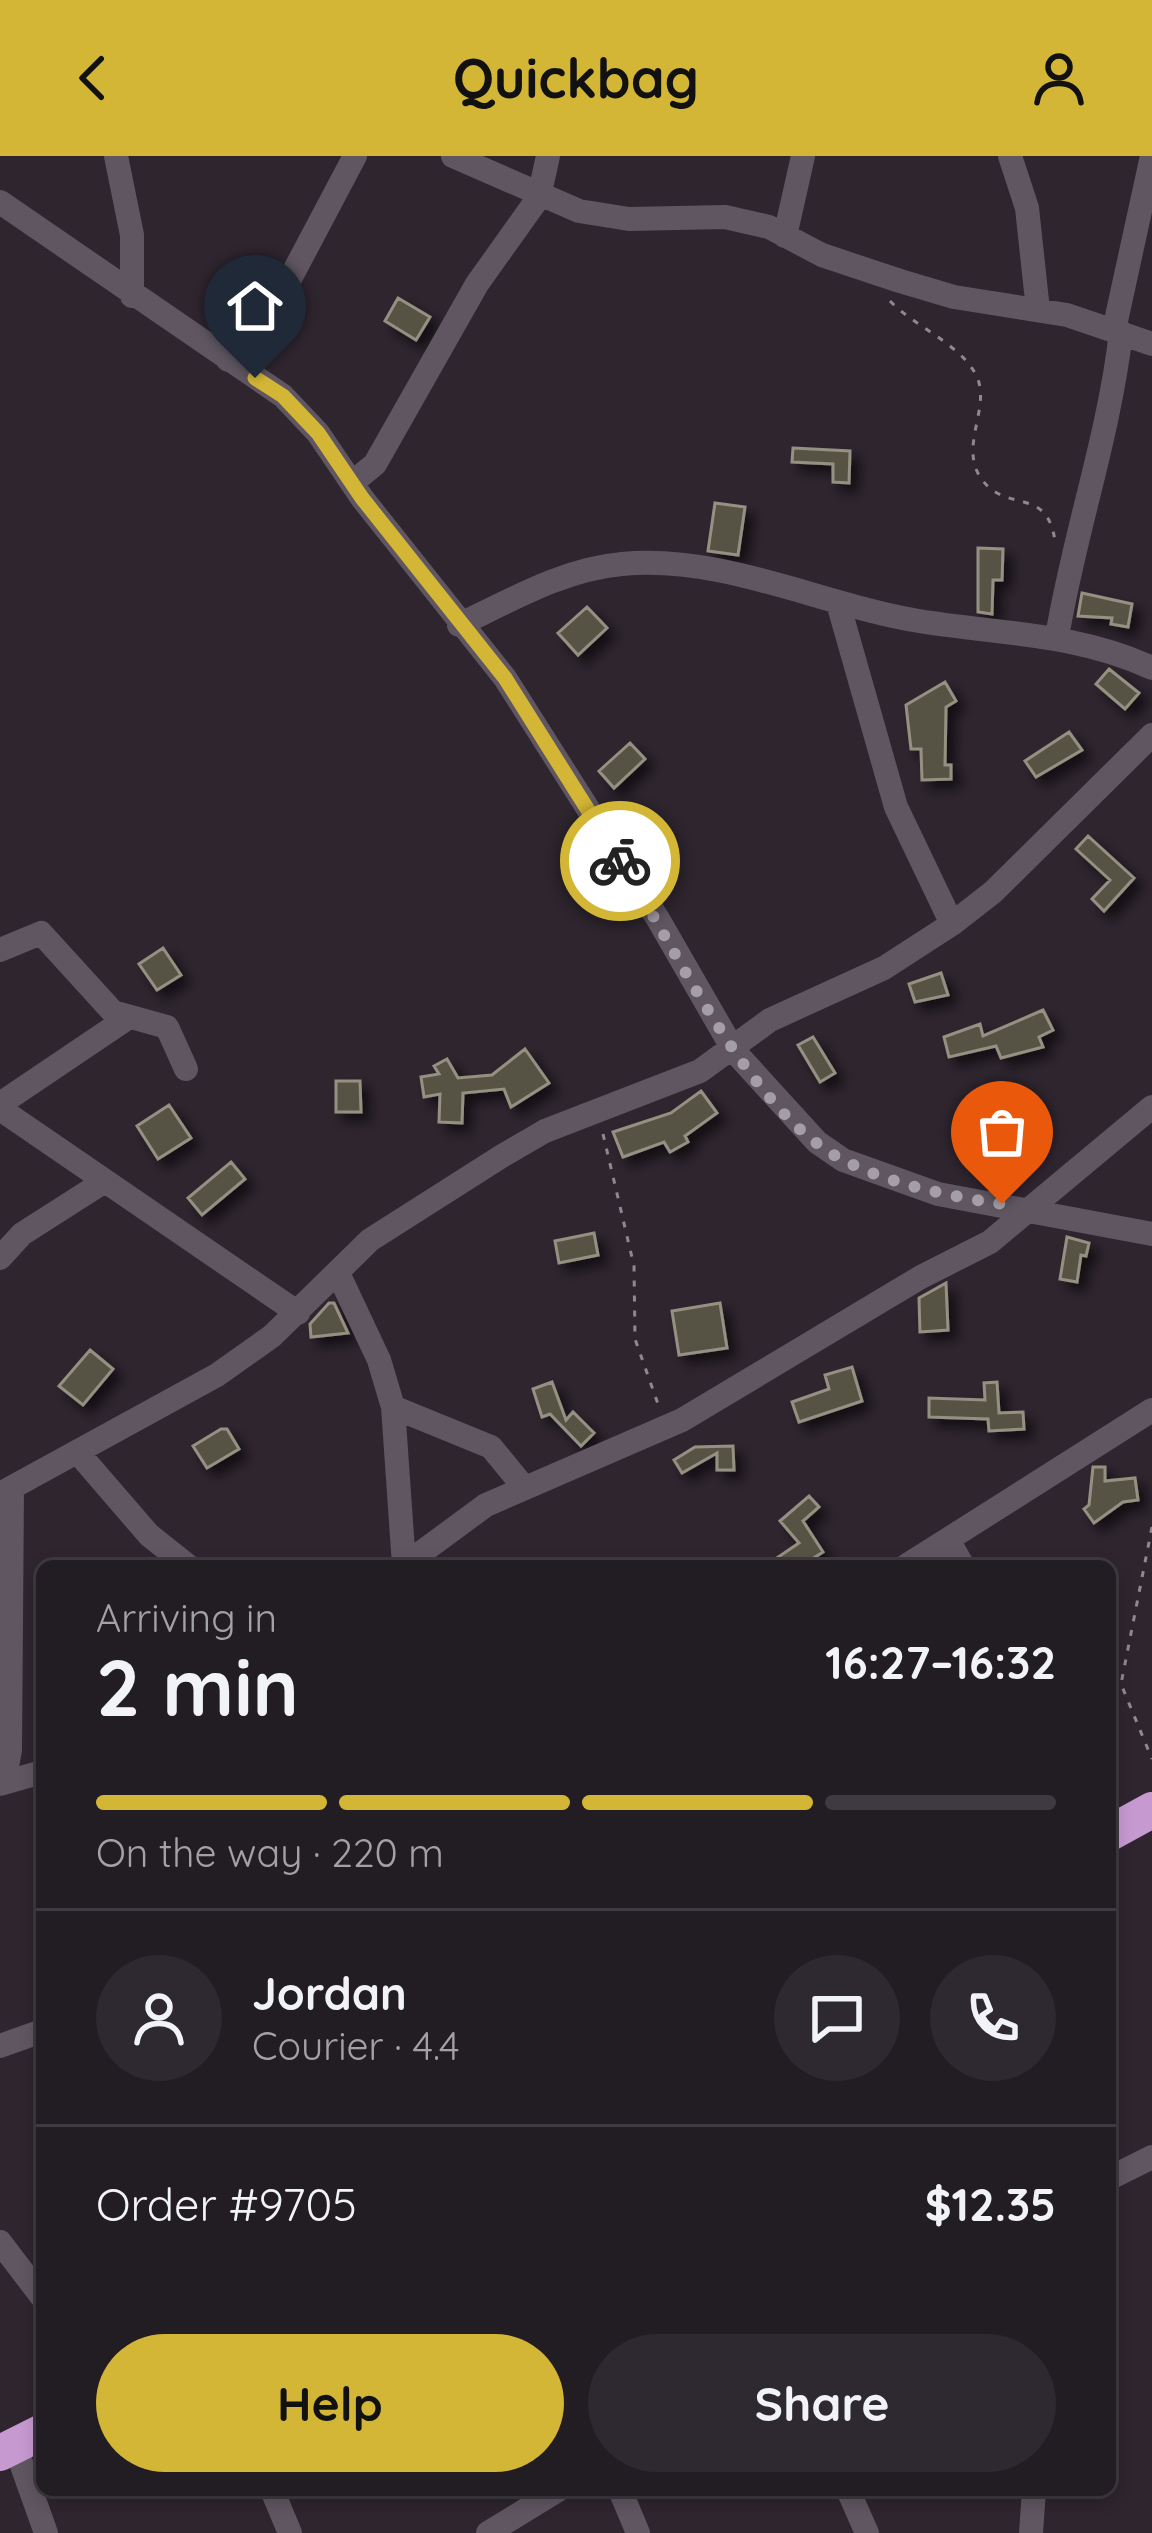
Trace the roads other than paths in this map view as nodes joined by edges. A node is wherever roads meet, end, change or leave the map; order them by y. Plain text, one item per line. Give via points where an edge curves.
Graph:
1 (116, 156) edge
2 (355, 156) edge
3 (453, 156) edge
4 (548, 156) edge
5 (803, 156) edge
6 (1010, 156) edge
7 (1152, 156) edge
8 (539, 197) junction
9 (0, 202) edge
10 (785, 236) junction
11 (132, 296) junction
12 (1038, 310) junction
13 (1118, 331) junction
14 (1152, 344) edge
15 (228, 360) junction
16 (352, 483) junction
17 (838, 603) junction
18 (459, 625) junction
19 (1057, 637) junction
20 (1152, 668) edge
21 (1152, 735) edge
22 (952, 924) junction
23 (0, 950) edge
24 (126, 1019) junction
25 (734, 1051) junction
26 (186, 1069) dead end
27 (0, 1106) edge
28 (1152, 1107) edge
29 (105, 1180) junction
30 (1034, 1209) junction
31 (1152, 1234) edge
32 (0, 1258) edge
33 (338, 1273) junction
34 (298, 1313) junction
35 (393, 1407) junction
36 (1152, 1410) edge
37 (80, 1455) junction
38 (523, 1486) junction
39 (4, 1490) edge
40 (948, 1540) junction
41 (180, 1560) edge
42 (404, 1560) edge
43 (412, 1560) edge
44 (916, 1560) edge
45 (960, 1560) edge
46 (36, 1774) edge
47 (2, 1784) edge
48 (1152, 1810) edge
49 (1116, 1830) edge
50 (36, 2033) edge
51 (0, 2046) edge
52 (1152, 2157) edge
53 (1116, 2175) edge
54 (0, 2242) edge
55 (36, 2289) edge
56 (19, 2444) edge
57 (275, 2496) edge
58 (552, 2496) edge
59 (623, 2496) edge
60 (851, 2496) edge
61 (1034, 2496) edge
62 (522, 2524) edge
63 (1036, 2532) edge
64 (46, 2533) edge
65 (290, 2533) edge
66 (488, 2533) edge
67 (638, 2533) edge
68 (867, 2533) edge

1 - 11 street via 132,235
2 - 15 street via 265,326
3 - 8 street
4 - 8 street
5 - 10 street
6 - 12 street via 1027,208
7 - 13 street
8 - 10 street via 629,219 724,217
8 - 16 street via 477,284 375,464
9 - 11 street
10 - 12 street via 954,297
11 - 15 street
12 - 13 street
13 - 14 street
13 - 19 street via 1100,464
15 - 16 street via 283,396
16 - 18 street
17 - 18 street via 675,563 620,564 572,574
17 - 19 street
17 - 22 street via 896,807
18 - 25 street via 505,678
19 - 20 street
21 - 22 street
22 - 25 street via 884,968 770,1020
23 - 24 street via 41,933 99,1001
24 - 26 street via 167,1027
24 - 27 street
25 - 30 street via 843,1160 938,1194
25 - 33 street via 545,1131 370,1240
27 - 29 street
28 - 30 street
29 - 32 street via 22,1234
29 - 34 street
30 - 31 street
30 - 38 street via 668,1426
33 - 34 street
33 - 35 street
34 - 37 street via 218,1375
35 - 38 street via 490,1447
35 - 42 street
36 - 40 street
37 - 39 street
37 - 41 street
38 - 43 street
39 - 47 street via 10,1750
40 - 44 street
40 - 45 street
46 - 47 street
48 - 49 highway
50 - 51 street
52 - 53 street
54 - 55 street
56 - 64 street
57 - 65 street
58 - 62 street
59 - 67 street
60 - 68 street
61 - 63 street
62 - 66 street

